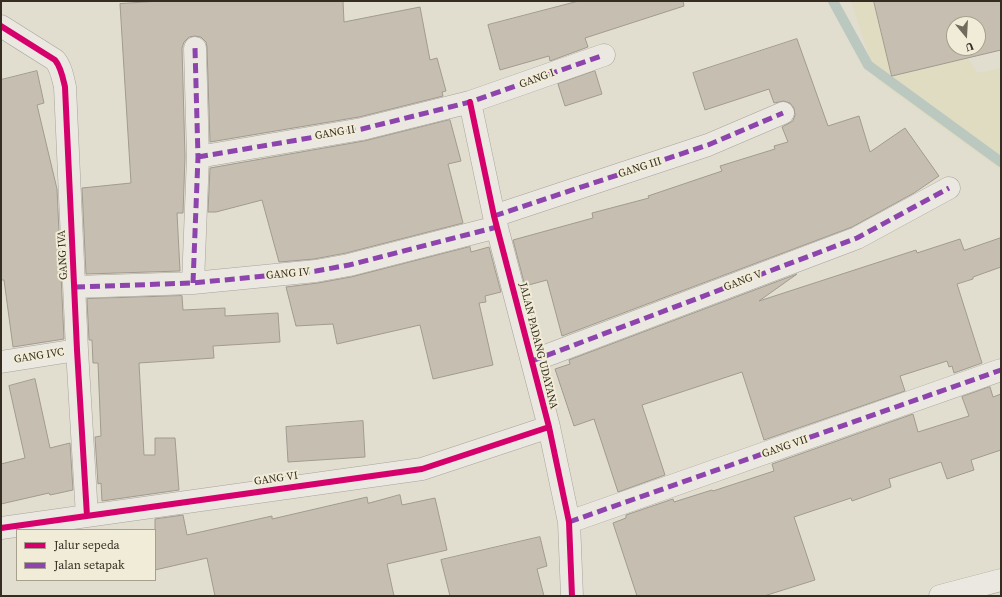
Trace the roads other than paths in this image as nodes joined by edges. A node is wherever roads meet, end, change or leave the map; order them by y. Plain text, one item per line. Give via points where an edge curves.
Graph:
1 (1, 26) edge
2 (195, 48) dead end
3 (604, 55) dead end
4 (470, 102) junction
5 (783, 113) dead end
6 (198, 157) junction
7 (949, 188) dead end
8 (496, 222) junction
9 (192, 282) junction
10 (74, 286) junction
11 (77, 350) junction
12 (532, 361) junction
13 (1, 362) edge
14 (1001, 370) edge
15 (549, 427) junction
16 (87, 516) junction
17 (570, 522) junction
18 (1, 528) edge
19 (1001, 580) edge
20 (572, 596) edge
21 (940, 596) edge

1 - 10 street, GANG IVA via 55,60 63,76
2 - 6 street
3 - 4 street, GANG I
4 - 6 street, GANG II via 362,128
4 - 8 street, JALAN PADANG UDAYANA
5 - 8 street, GANG III via 708,145
6 - 9 street
7 - 12 street, GANG V via 856,238
8 - 9 street, GANG IV via 349,265 316,271
8 - 12 street, JALAN PADANG UDAYANA
9 - 10 street, GANG IV
10 - 11 street, GANG IVA
11 - 13 street, GANG IVC
11 - 16 street, GANG IVA
12 - 15 street, JALAN PADANG UDAYANA
14 - 17 street, GANG VII
15 - 16 street, GANG VI via 422,468
15 - 17 street, JALAN PADANG UDAYANA
16 - 18 street, GANG VI
17 - 20 street, JALAN PADANG UDAYANA
19 - 21 street

